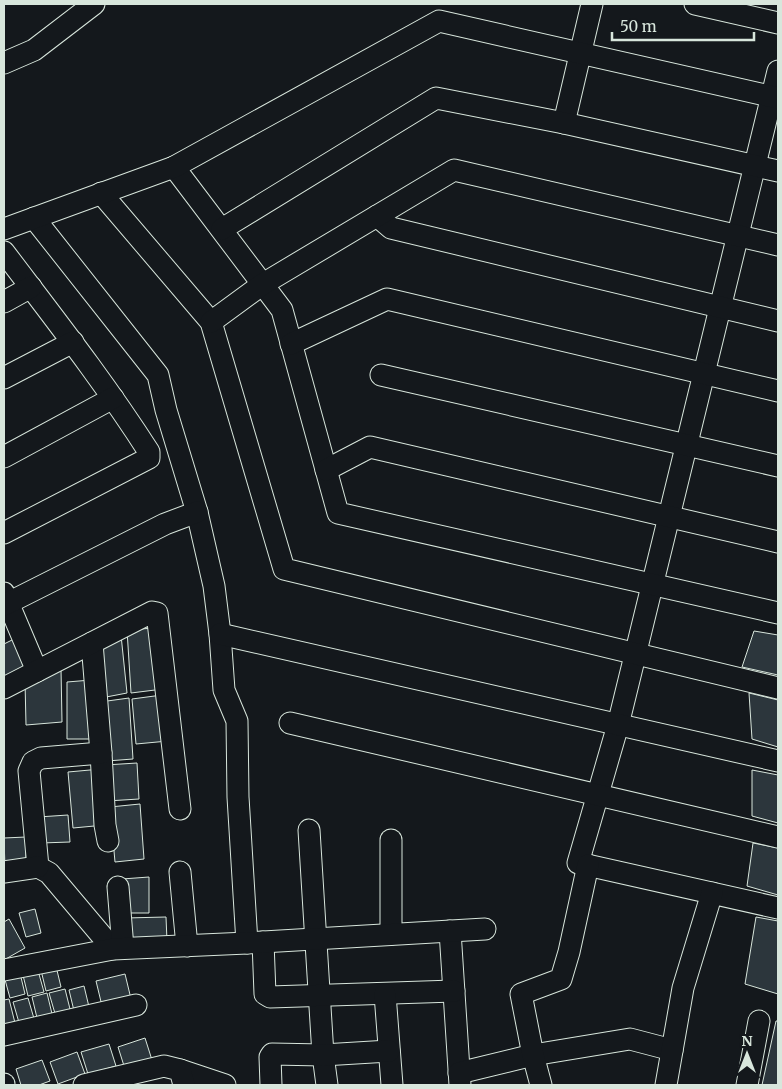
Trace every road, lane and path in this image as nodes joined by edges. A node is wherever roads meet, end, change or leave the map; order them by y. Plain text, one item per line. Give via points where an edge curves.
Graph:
1 (94, 4) edge
2 (592, 4) edge
3 (695, 4) edge
4 (438, 13) edge
5 (778, 23) edge
6 (581, 53) junction
7 (4, 63) edge
8 (778, 71) edge
9 (775, 98) edge
10 (564, 123) junction
11 (755, 166) junction
12 (174, 167) junction
13 (778, 171) edge
14 (101, 194) junction
15 (377, 216) junction
16 (34, 218) junction
17 (4, 229) edge
18 (222, 229) junction
19 (738, 235) junction
20 (778, 245) edge
21 (4, 252) edge
22 (263, 284) junction
23 (31, 287) junction
24 (4, 302) edge
25 (720, 307) junction
26 (778, 320) edge
27 (212, 322) junction
28 (73, 342) junction
29 (291, 344) junction
30 (704, 373) junction
31 (381, 375) dead end
32 (4, 378) edge
33 (778, 391) edge
34 (113, 398) junction
35 (686, 445) junction
36 (4, 457) edge
37 (778, 466) edge
38 (326, 470) junction
39 (197, 512) junction
40 (669, 517) junction
41 (4, 533) edge
42 (778, 542) edge
43 (652, 584) junction
44 (5, 600) edge
45 (778, 613) edge
46 (220, 634) junction
47 (92, 643) junction
48 (636, 654) junction
49 (36, 671) junction
50 (4, 688) edge
51 (778, 688) edge
52 (290, 723) dead end
53 (618, 725) junction
54 (102, 753) junction
55 (778, 761) edge
56 (598, 794) junction
57 (180, 809) dead end
58 (309, 830) dead end
59 (778, 837) edge
60 (390, 840) dead end
61 (108, 841) dead end
62 (588, 865) junction
63 (44, 870) junction
64 (4, 872) edge
65 (180, 872) dead end
66 (118, 887) dead end
67 (712, 893) junction
68 (778, 908) edge
69 (485, 929) dead end
70 (450, 931) junction
71 (391, 934) junction
72 (316, 939) junction
73 (255, 943) junction
74 (187, 946) junction
75 (118, 949) junction
76 (4, 970) edge
77 (454, 991) junction
78 (386, 994) junction
79 (320, 996) junction
80 (136, 1005) dead end
81 (759, 1021) dead end
82 (4, 1036) edge
83 (672, 1050) junction
84 (389, 1051) junction
85 (324, 1055) junction
86 (533, 1055) junction
87 (182, 1078) edge
88 (460, 1079) edge
89 (111, 1082) edge
90 (84, 1085) edge
91 (225, 1085) edge
92 (271, 1085) edge
93 (327, 1085) edge
94 (392, 1085) edge
95 (541, 1085) edge
96 (666, 1085) edge
97 (747, 1085) edge

1 - 7 street via 34,50
2 - 6 street
3 - 5 street
4 - 6 street
4 - 12 street
6 - 9 street
6 - 10 street
8 - 9 street
9 - 11 street
10 - 11 street
10 - 18 street via 436,98
11 - 13 street
11 - 19 street
12 - 14 street
12 - 18 street
14 - 16 street
14 - 27 street
15 - 19 street via 454,170
15 - 22 street
15 - 25 street via 390,228
16 - 17 street
16 - 39 street via 158,375
18 - 22 street
19 - 20 street
19 - 25 street
21 - 23 street
22 - 27 street
22 - 29 street via 282,310
23 - 24 street
23 - 28 street
25 - 26 street
25 - 30 street
27 - 48 street via 284,569
28 - 32 street
28 - 34 street
29 - 30 street via 387,299
29 - 38 street
30 - 33 street
30 - 35 street
31 - 35 street
34 - 36 street
34 - 41 street via 149,452 149,458
35 - 37 street
35 - 40 street
38 - 40 street via 370,447
38 - 43 street via 338,513
39 - 44 street
39 - 46 street via 214,586
40 - 42 street
40 - 43 street
43 - 45 street
43 - 48 street
44 - 49 street
46 - 53 street
46 - 73 street via 224,690 237,721 238,797
47 - 49 street
47 - 54 street
47 - 57 street via 152,612 157,613
48 - 51 street
48 - 53 street
49 - 50 street
52 - 56 street
53 - 55 street
53 - 56 street
54 - 61 street
54 - 63 street via 41,758 33,762 29,771
56 - 59 street
56 - 62 street via 578,863
58 - 72 street
60 - 71 street
62 - 67 street
62 - 86 street via 561,979 521,994
63 - 64 street
63 - 75 street
65 - 74 street
66 - 75 street
67 - 68 street
67 - 83 street via 683,988
69 - 70 street
70 - 71 street
70 - 77 street
71 - 72 street
72 - 73 street
72 - 79 street
73 - 74 street
73 - 79 street via 267,996
74 - 75 street
75 - 76 street
77 - 78 street
77 - 88 street
78 - 79 street
78 - 84 street
79 - 85 street
80 - 82 street
81 - 97 street
83 - 86 street via 630,1040
83 - 96 street
84 - 85 street
84 - 94 street
85 - 92 street via 272,1054
85 - 93 street
86 - 88 street
86 - 95 street
87 - 89 street via 164,1066
87 - 91 street
89 - 90 street

